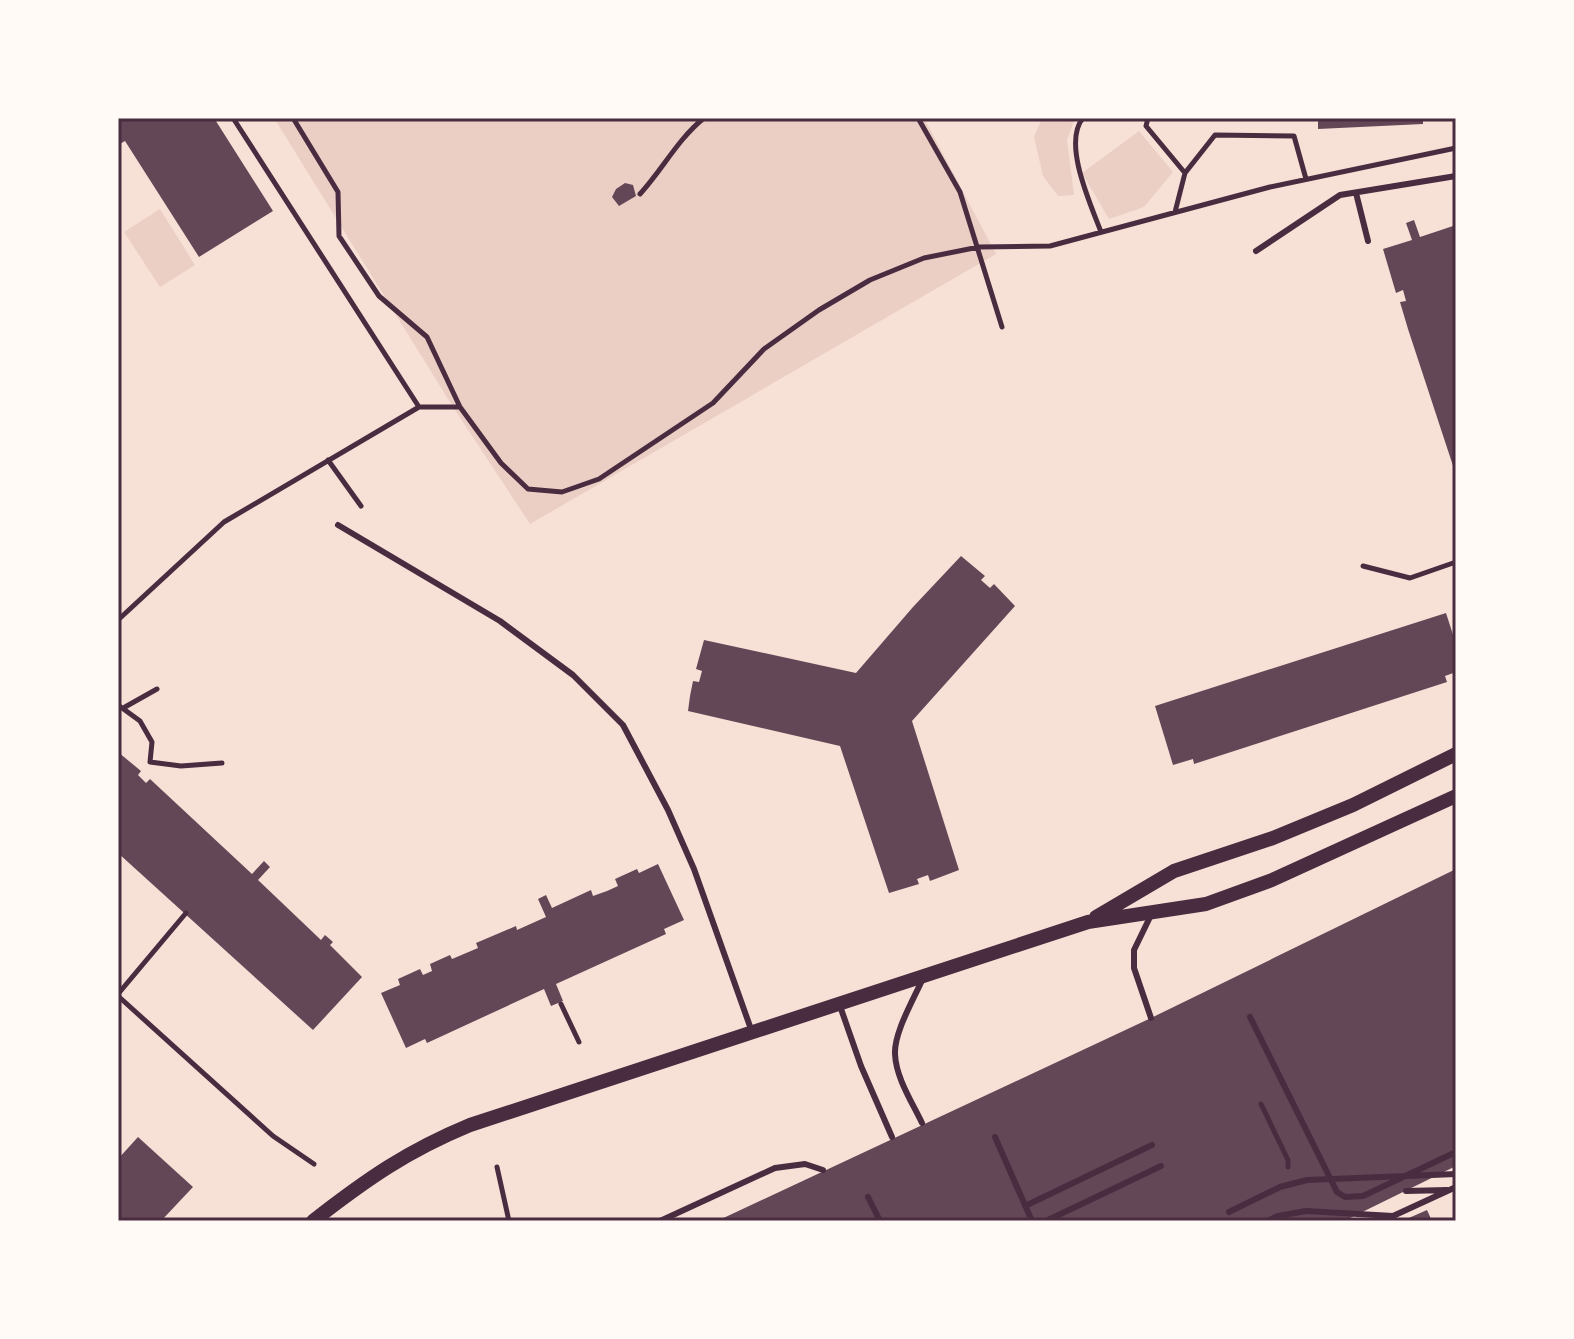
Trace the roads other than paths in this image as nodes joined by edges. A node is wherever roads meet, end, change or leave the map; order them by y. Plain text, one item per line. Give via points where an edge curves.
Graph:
1 (1456, 176) edge
2 (1356, 193) junction
3 (1368, 241) dead end
4 (1256, 251) dead end
5 (338, 525) dead end
6 (1456, 754) edge
7 (1456, 796) edge
8 (1153, 912) junction
9 (1088, 922) junction
10 (924, 975) junction
11 (839, 1002) junction
12 (1250, 1017) dead end
13 (1151, 1018) dead end
14 (752, 1032) junction
15 (922, 1123) dead end
16 (892, 1137) dead end
17 (995, 1137) dead end
18 (1152, 1145) dead end
19 (1456, 1152) edge
20 (1161, 1166) dead end
21 (823, 1170) dead end
22 (1456, 1174) edge
23 (1456, 1188) edge
24 (1406, 1191) dead end
25 (868, 1197) dead end
26 (1025, 1206) junction
27 (1229, 1212) dead end
28 (1393, 1216) junction
29 (313, 1221) edge
30 (660, 1221) edge
31 (880, 1221) edge
32 (1032, 1221) edge
33 (1046, 1221) edge
34 (1267, 1221) edge
35 (1382, 1221) edge

1 - 2 lane
2 - 3 lane
2 - 4 lane via 1340,195
5 - 14 lane via 500,621 573,675 623,725 689,857
6 - 9 street via 1353,805 1174,871
7 - 8 street via 1272,880 1206,904
8 - 9 street
8 - 13 lane via 1134,950 1134,968
9 - 10 street
10 - 11 street
10 - 15 lane via 895,1053
11 - 14 street
11 - 16 lane
12 - 19 lane via 1337,1192 1363,1196
14 - 29 street via 435,1139 369,1177
17 - 26 lane
18 - 26 lane
20 - 33 lane
21 - 30 lane via 805,1164 775,1168
22 - 27 lane via 1307,1180
23 - 24 lane
23 - 28 lane
25 - 31 lane
26 - 32 lane
28 - 34 lane via 1306,1211
28 - 35 lane

